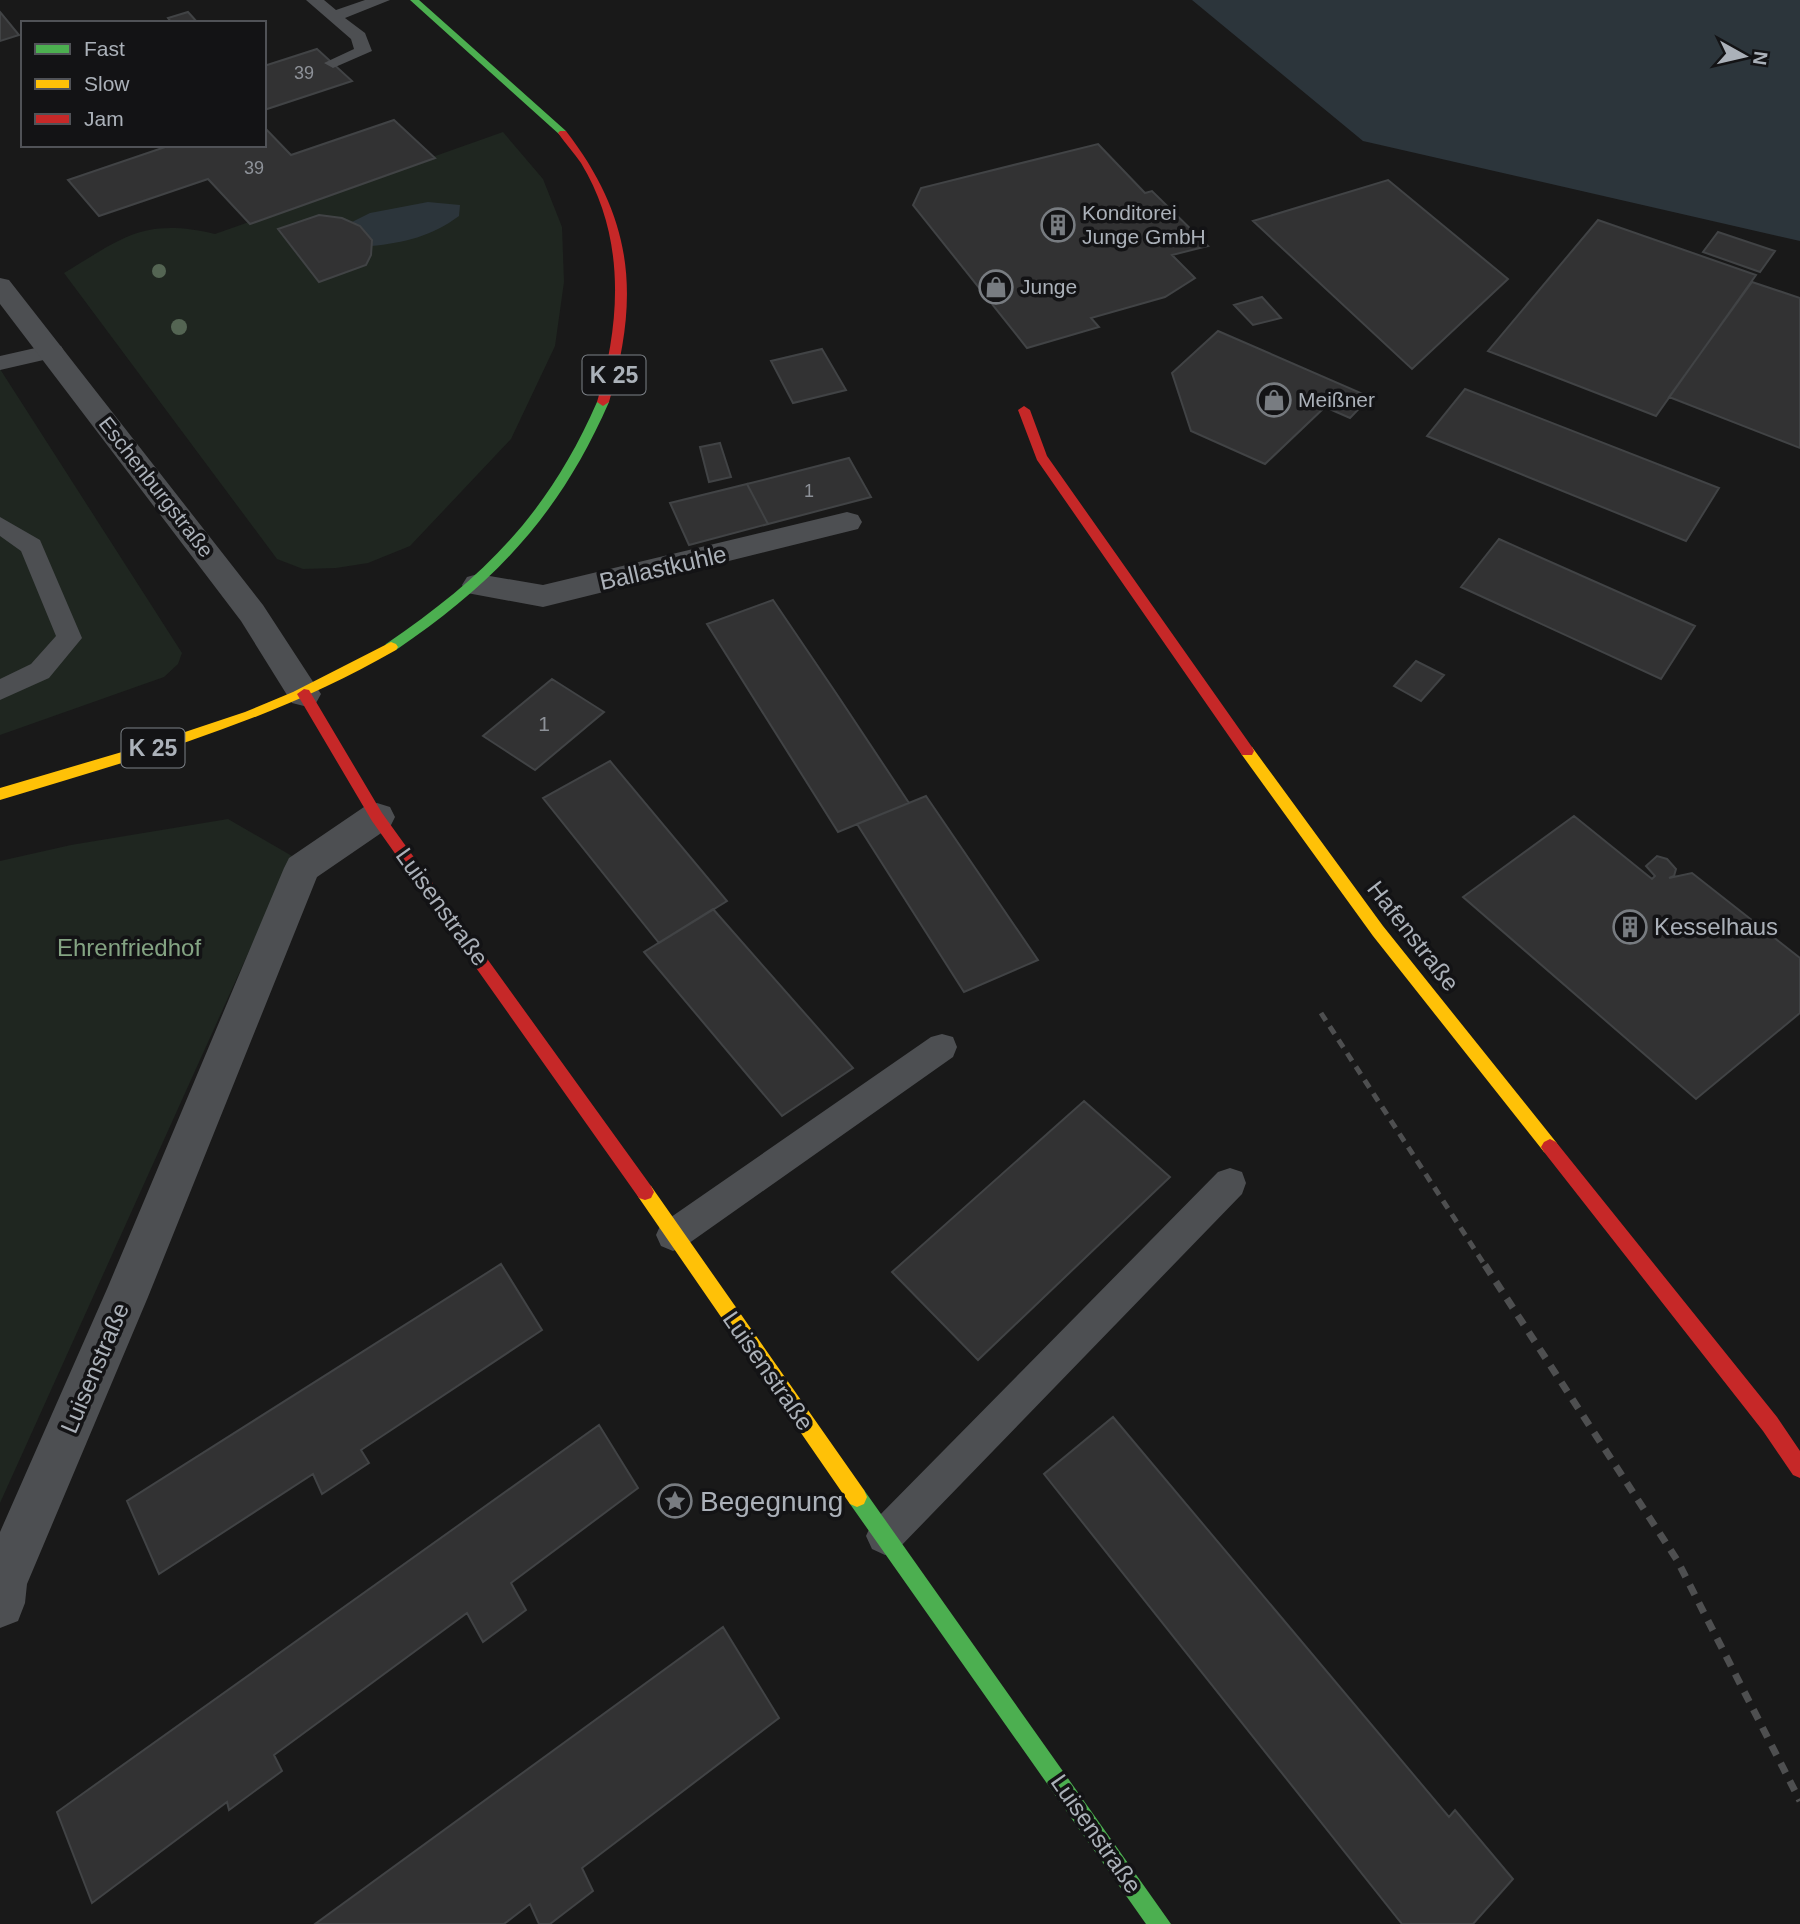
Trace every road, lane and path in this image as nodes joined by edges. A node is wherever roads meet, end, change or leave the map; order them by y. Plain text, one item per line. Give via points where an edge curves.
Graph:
1 (314, 0) edge
2 (382, 0) edge
3 (414, 0) edge
4 (332, 16) junction
5 (333, 64) dead end
6 (0, 286) edge
7 (53, 351) junction
8 (0, 363) edge
9 (1024, 410) dead end
10 (846, 522) dead end
11 (0, 525) edge
12 (478, 585) junction
13 (0, 690) edge
14 (304, 694) junction
15 (0, 794) edge
16 (377, 817) junction
17 (942, 1047) dead end
18 (1230, 1183) dead end
19 (673, 1235) junction
20 (1800, 1468) edge
21 (885, 1536) junction
22 (0, 1603) edge
23 (1160, 1924) edge

1 - 4 lane
2 - 4 lane
3 - 12 street, K 25 via 545,114 580,155 609,209 624,271 622,340 614,376 587,440 517,544
4 - 5 lane via 359,37 363,51
6 - 7 street, Eschenburgstraße
7 - 8 lane
7 - 14 street, Eschenburgstraße via 252,613
9 - 20 street, Hafenstraße via 1041,457 1261,771 1378,930 1770,1424
10 - 12 street, Ballastkuhle via 543,596
11 - 13 lane via 31,546 69,638 40,671
12 - 14 street, K 25 via 376,655
14 - 15 street, K 25 via 176,741
14 - 16 street, Luisenstraße
16 - 19 street, Luisenstraße
16 - 22 street, Luisenstraße via 302,868 2,1584
17 - 19 lane
18 - 21 lane
19 - 21 street, Luisenstraße
21 - 23 street, Luisenstraße

